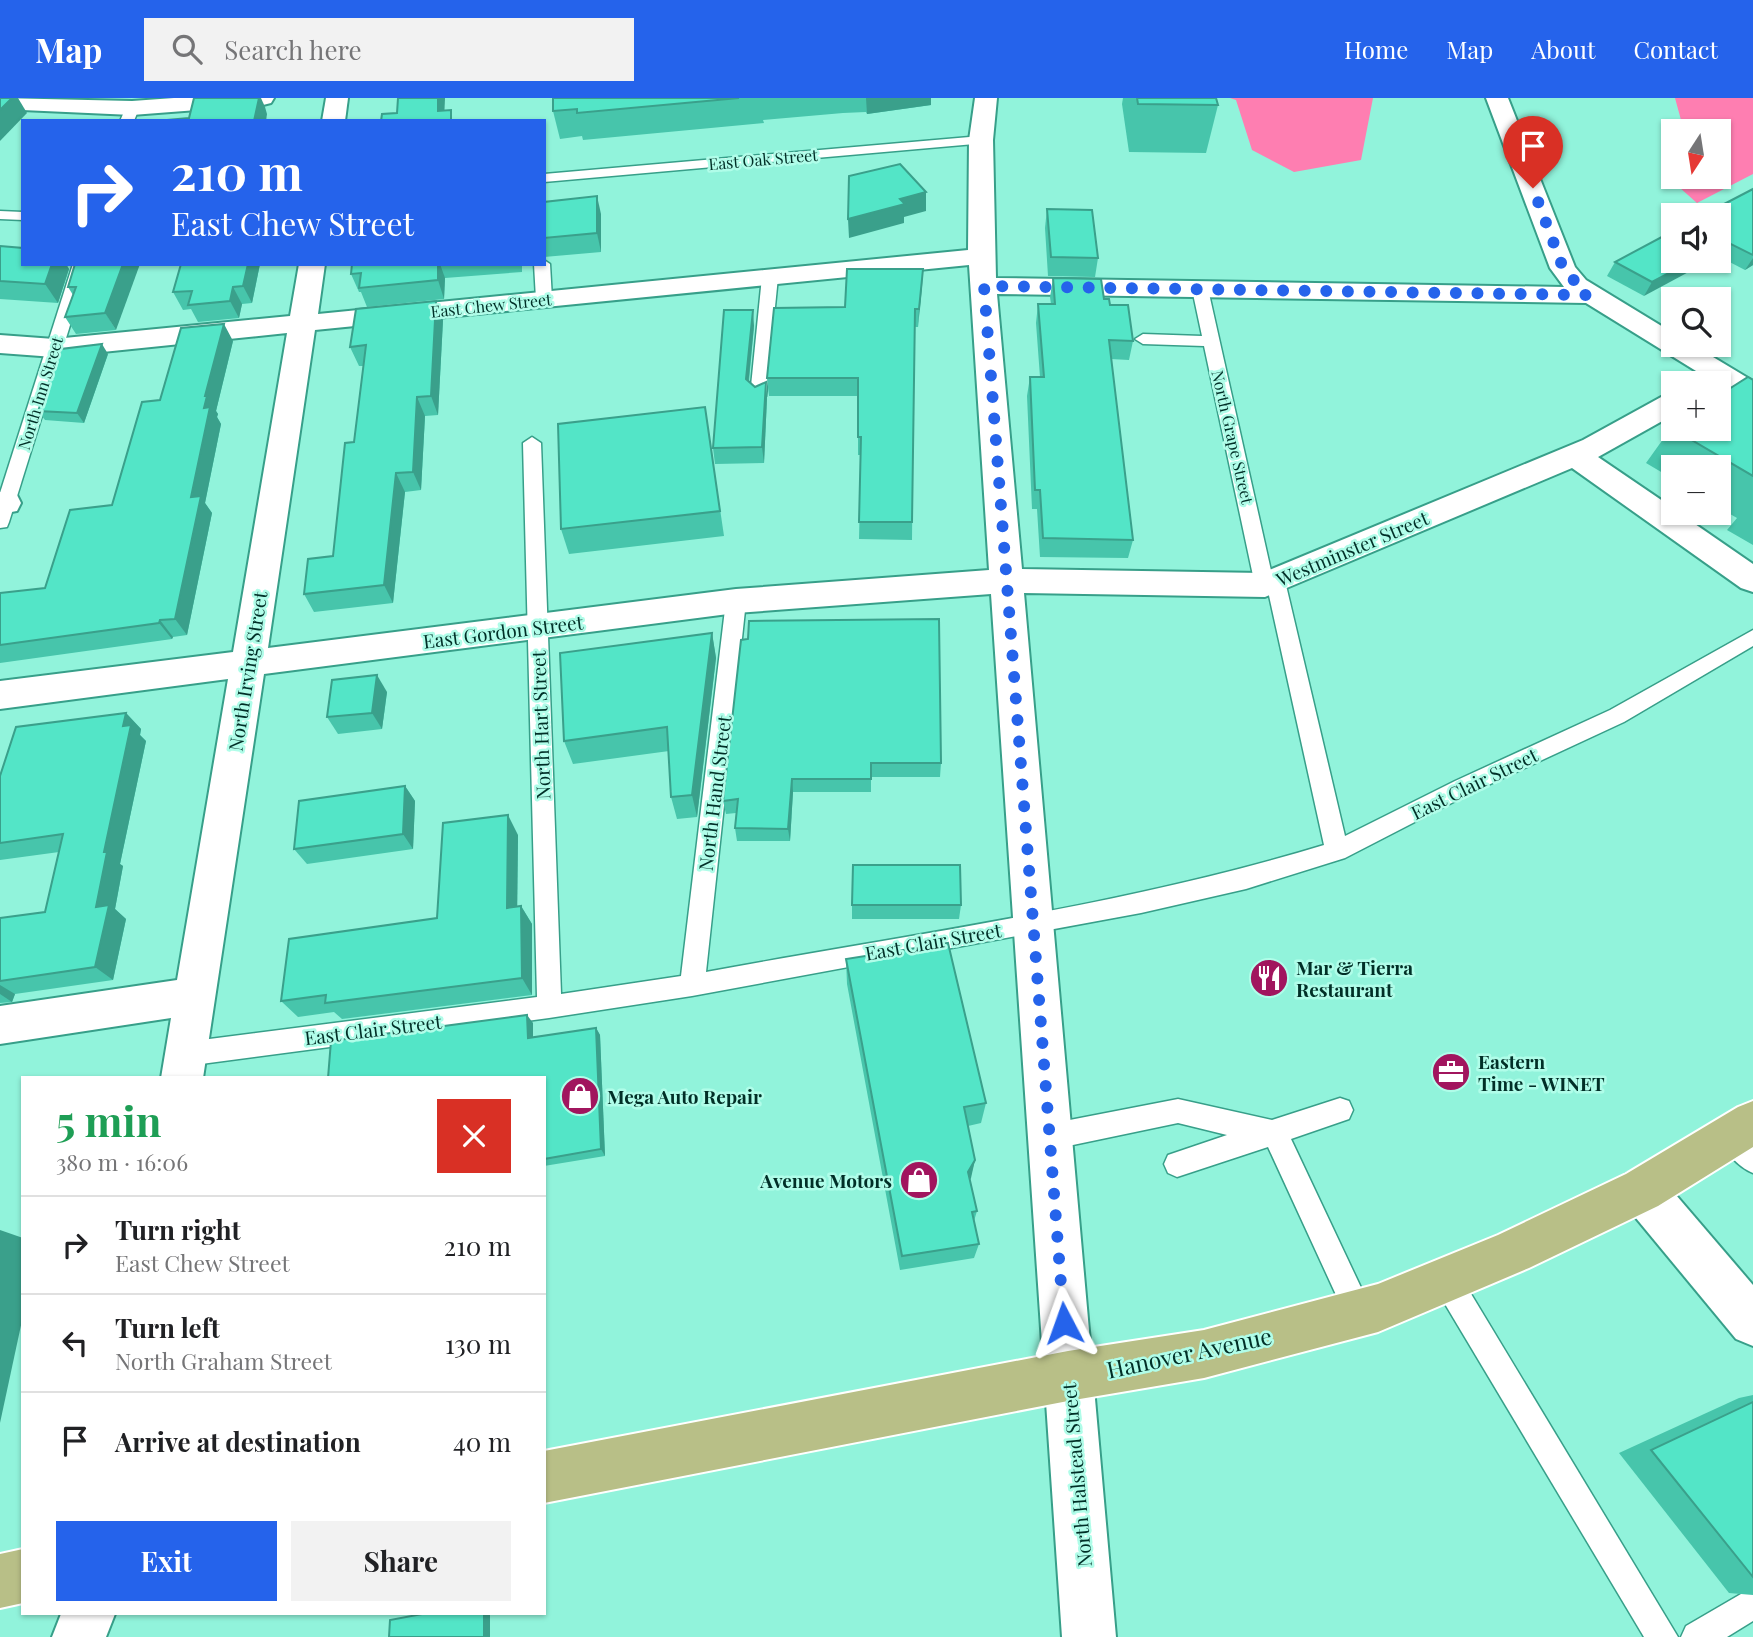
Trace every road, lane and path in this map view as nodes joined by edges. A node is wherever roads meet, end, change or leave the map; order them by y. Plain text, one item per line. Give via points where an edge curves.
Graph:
1 (263, 98) edge
2 (337, 98) edge
3 (986, 98) edge
4 (1497, 98) edge
5 (0, 102) edge
6 (130, 115) edge
7 (333, 119) edge
8 (981, 140) junction
9 (546, 178) edge
10 (0, 215) edge
11 (21, 216) edge
12 (79, 266) edge
13 (312, 266) edge
14 (542, 266) edge
15 (983, 271) junction
16 (770, 277) junction
17 (1199, 289) junction
18 (1587, 295) junction
19 (544, 299) junction
20 (303, 323) junction
21 (1143, 339) dead end
22 (1211, 341) junction
23 (0, 344) edge
24 (54, 348) junction
25 (1753, 358) edge
26 (1703, 371) edge
27 (1729, 371) edge
28 (1731, 385) edge
29 (1753, 394) edge
30 (758, 396) edge
31 (1661, 409) edge
32 (532, 443) dead end
33 (1575, 455) junction
34 (2, 509) edge
35 (1753, 580) edge
36 (1007, 581) junction
37 (1270, 583) junction
38 (736, 601) junction
39 (537, 627) junction
40 (1753, 637) edge
41 (248, 663) junction
42 (0, 695) edge
43 (1338, 850) junction
44 (1033, 923) junction
45 (692, 985) junction
46 (194, 996) junction
47 (549, 1007) junction
48 (0, 1025) edge
49 (184, 1066) edge
50 (1340, 1110) dead end
51 (1275, 1132) junction
52 (1049, 1137) junction
53 (1746, 1139) edge
54 (1177, 1164) dead end
55 (1642, 1190) junction
56 (1446, 1279) junction
57 (1359, 1313) junction
58 (1753, 1322) edge
59 (1068, 1376) junction
60 (546, 1476) edge
61 (21, 1576) edge
62 (0, 1581) edge
63 (1753, 1603) edge
64 (88, 1615) edge
65 (79, 1637) edge
66 (1089, 1637) edge
67 (1662, 1637) edge
68 (1697, 1637) edge

1 - 6 street
2 - 7 street
3 - 8 street, North Halstead Street
4 - 18 street via 1563,268
5 - 6 street
8 - 9 lane, East Oak Street
8 - 15 street, North Halstead Street
10 - 11 lane
12 - 24 lane, North Inn Street
13 - 20 street, North Irving Street
14 - 19 lane
15 - 16 street, East Chew Street
15 - 17 street, East Chew Street
15 - 36 street, North Halstead Street
16 - 19 street, East Chew Street
16 - 30 lane
17 - 18 street, East Chew Street
17 - 22 lane, North Grape Street
18 - 26 street
19 - 20 street, East Chew Street
20 - 24 street, East Chew Street
20 - 41 street, North Irving Street
21 - 22 lane
22 - 37 lane, North Grape Street
23 - 24 street, East Chew Street
24 - 34 lane, North Inn Street
25 - 27 street
28 - 29 street
31 - 33 street, Westminster Street
32 - 39 lane, North Hart Street
33 - 35 street
33 - 37 street, Westminster Street
36 - 37 street, Westminster Street
36 - 38 street, East Gordon Street
36 - 44 street, North Halstead Street
37 - 43 lane, North Grape Street
38 - 39 street, East Gordon Street
38 - 45 lane, North Hand Street
39 - 41 street, East Gordon Street
39 - 47 lane, North Hart Street
40 - 43 lane, East Clair Street via 1617,716
41 - 42 street, East Gordon Street
41 - 46 street, North Irving Street
43 - 44 lane, East Clair Street via 1190,893
44 - 45 lane, East Clair Street
44 - 52 street, North Halstead Street
45 - 47 lane, East Clair Street
46 - 48 street
46 - 49 street, North Irving Street
47 - 49 lane, East Clair Street
50 - 51 lane
51 - 52 lane via 1178,1111
51 - 54 lane
51 - 57 lane
52 - 59 street, North Halstead Street
53 - 55 main road, Hanover Avenue
55 - 56 main road, Hanover Avenue
55 - 58 street
56 - 57 main road, Hanover Avenue
56 - 67 lane
57 - 59 main road, Hanover Avenue via 1205,1354
59 - 60 main road, Hanover Avenue
59 - 66 street, North Halstead Street
61 - 62 main road
63 - 68 lane
64 - 65 street

